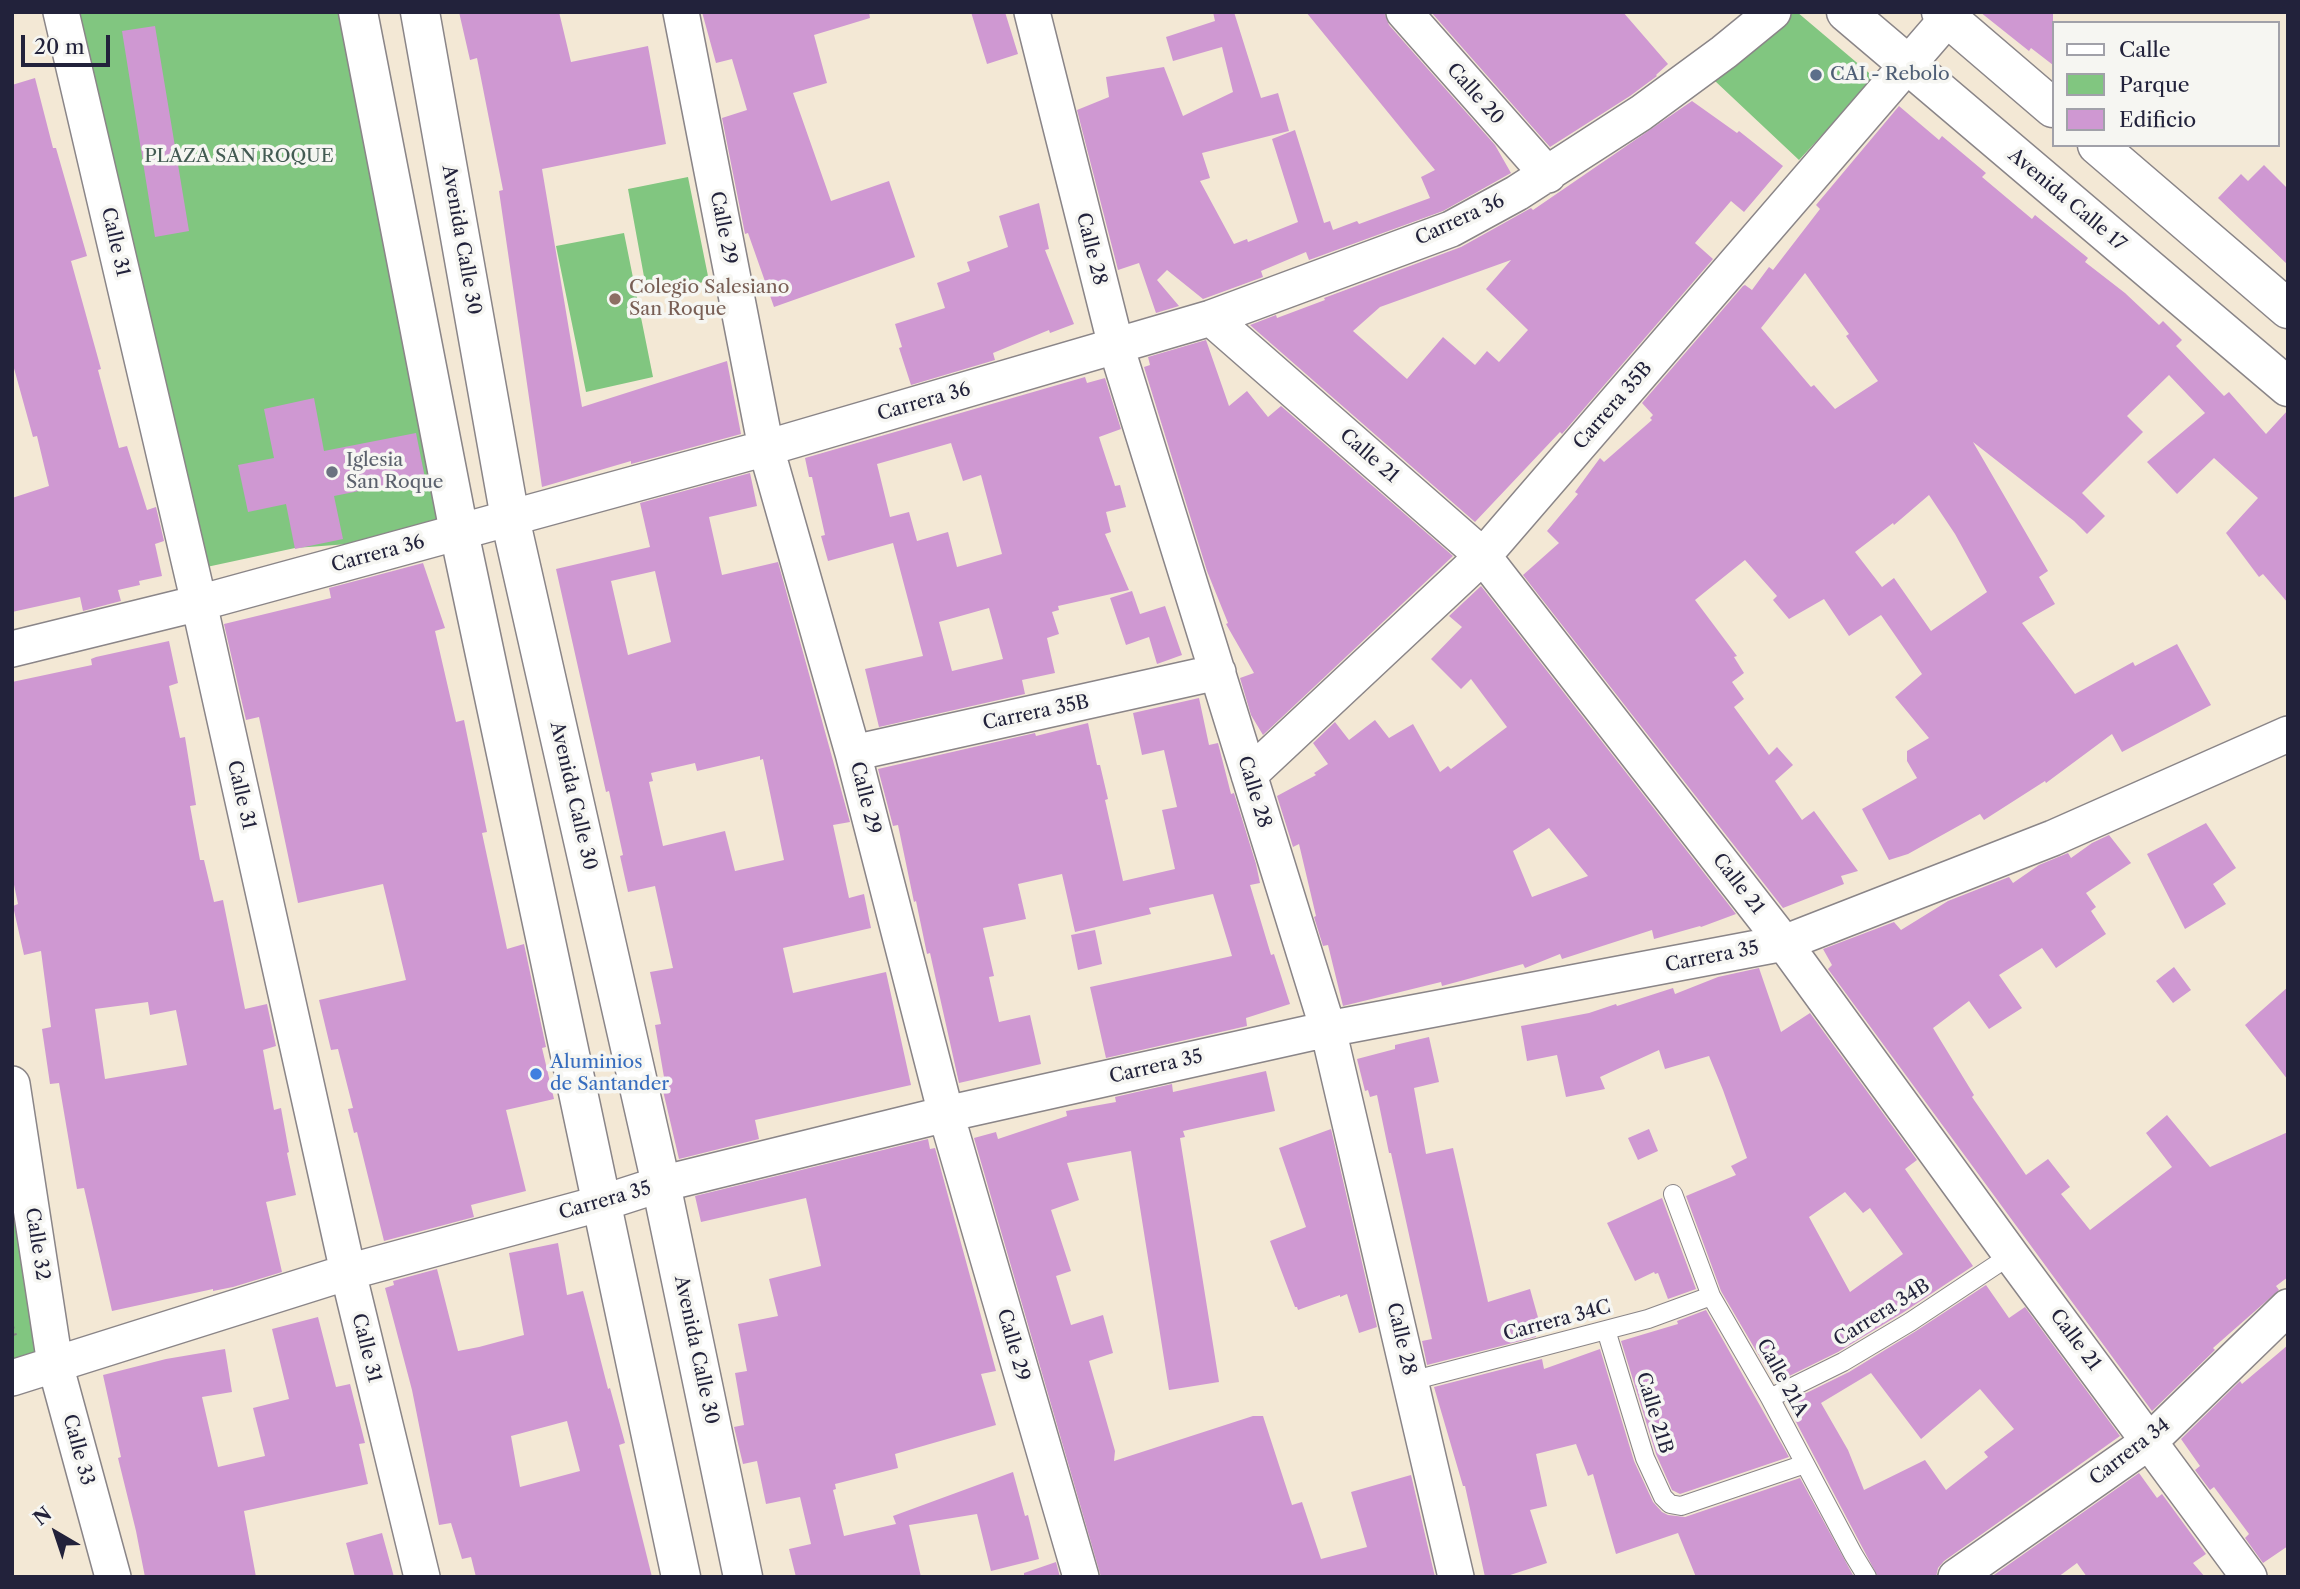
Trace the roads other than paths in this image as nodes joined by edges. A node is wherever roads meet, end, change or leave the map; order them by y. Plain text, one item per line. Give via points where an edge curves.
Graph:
1 (61, 12) edge
2 (358, 12) edge
3 (420, 12) edge
4 (681, 12) edge
5 (1032, 12) edge
6 (1404, 12) edge
7 (1773, 12) edge
8 (1846, 12) edge
9 (1947, 14) edge
10 (1908, 64) junction
11 (2052, 107) edge
12 (2099, 147) edge
13 (1548, 174) junction
14 (2288, 309) edge
15 (1211, 318) junction
16 (1116, 346) junction
17 (2288, 387) edge
18 (766, 449) junction
19 (510, 518) junction
20 (459, 532) junction
21 (1483, 556) junction
22 (199, 603) junction
23 (12, 649) edge
24 (1218, 672) junction
25 (2288, 734) edge
26 (853, 753) junction
27 (1248, 775) junction
28 (1784, 943) junction
29 (1328, 1029) junction
30 (12, 1084) edge
31 (946, 1114) junction
32 (661, 1184) junction
33 (1673, 1194) dead end
34 (602, 1203) junction
35 (2011, 1255) junction
36 (348, 1272) junction
37 (1711, 1296) junction
38 (2288, 1307) edge
39 (1606, 1330) junction
40 (55, 1364) junction
41 (12, 1378) edge
42 (1411, 1381) junction
43 (1770, 1398) junction
44 (2150, 1441) junction
45 (1805, 1464) junction
46 (113, 1577) edge
47 (422, 1577) edge
48 (681, 1577) edge
49 (743, 1577) edge
50 (1081, 1577) edge
51 (1456, 1577) edge
52 (1867, 1577) edge
53 (1956, 1577) edge
54 (2249, 1577) edge

1 - 22 street, Calle 31
2 - 20 main road
3 - 19 main road, Avenida Calle 30
4 - 18 street, Calle 29
5 - 16 street, Calle 28
6 - 13 street, Calle 20
7 - 13 street, Carrera 36 via 1642,113
8 - 10 main road, Avenida Calle 17
9 - 10 street, Carrera 35B
9 - 11 main road
10 - 17 main road, Avenida Calle 17
10 - 21 street, Carrera 35B
12 - 14 main road
13 - 15 street, Carrera 36 via 1451,229
15 - 16 street, Carrera 36
15 - 21 street, Calle 21
16 - 18 street, Carrera 36
16 - 24 street, Calle 28
18 - 19 street, Carrera 36
18 - 26 street, Calle 29
19 - 20 street, Carrera 36
19 - 32 main road, Avenida Calle 30
20 - 22 street, Carrera 36
20 - 34 main road
21 - 27 street, Carrera 35B
21 - 28 street, Calle 21
22 - 23 street, Carrera 36
22 - 36 street, Calle 31
24 - 26 street, Carrera 35B
24 - 27 street, Calle 28
25 - 28 street, Carrera 35 via 2053,838
26 - 31 street, Calle 29
27 - 29 street, Calle 28
28 - 29 street, Carrera 35
28 - 35 street, Calle 21
29 - 31 street, Carrera 35
29 - 42 street, Calle 28
30 - 40 street, Calle 32
31 - 32 street, Carrera 35
31 - 50 street, Calle 29
32 - 34 street, Carrera 35
32 - 49 main road, Avenida Calle 30
33 - 37 lane, Calle 21A
34 - 36 street, Carrera 35
34 - 48 main road
35 - 43 lane, Carrera 34B via 1843,1362
35 - 44 street, Calle 21
36 - 40 street, Carrera 35
36 - 47 street, Calle 31
37 - 39 lane, Carrera 34C
37 - 43 lane, Calle 21A
38 - 44 street, Carrera 34
39 - 42 lane, Carrera 34C
39 - 45 lane, Calle 21B via 1644,1458 1662,1497 1670,1504 1681,1506
40 - 41 street, Carrera 35
40 - 46 street, Calle 33
42 - 51 street, Calle 28
43 - 45 lane, Calle 21A
44 - 53 street, Carrera 34
44 - 54 street, Calle 21
45 - 52 lane, Calle 21A

